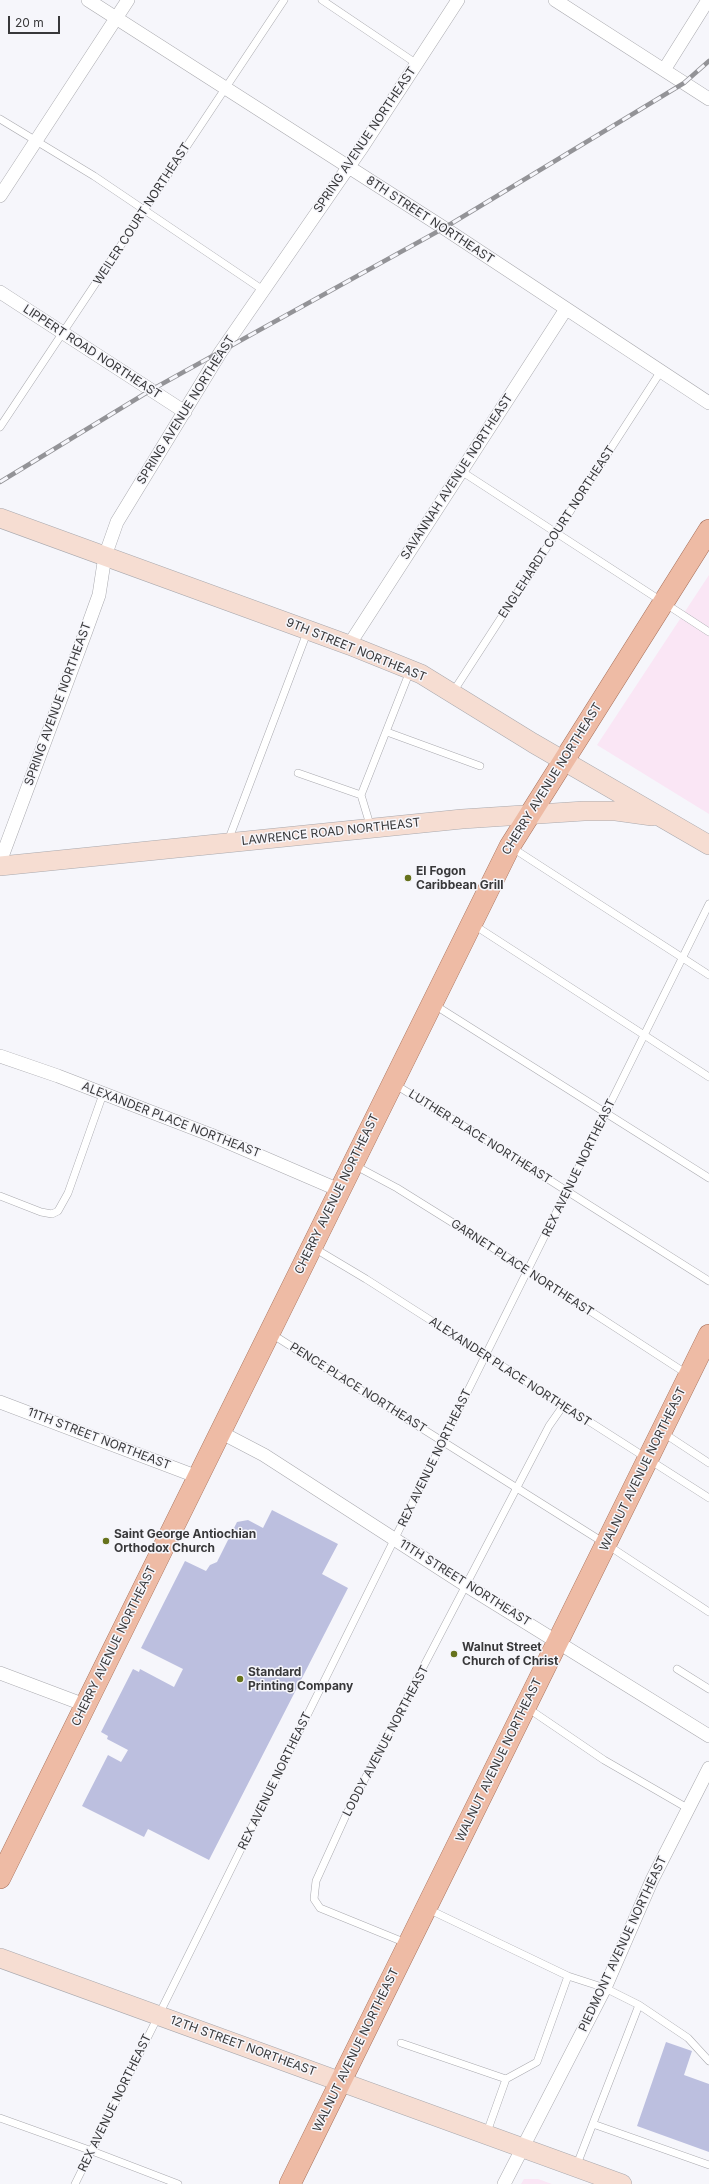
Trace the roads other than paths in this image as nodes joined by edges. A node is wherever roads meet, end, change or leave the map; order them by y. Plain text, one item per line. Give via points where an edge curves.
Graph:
1 (88, 0) edge
2 (128, 0) edge
3 (284, 0) edge
4 (322, 0) edge
5 (458, 0) edge
6 (555, 0) edge
7 (708, 0) edge
8 (116, 18) junction
9 (417, 64) junction
10 (664, 70) junction
11 (225, 88) junction
12 (709, 99) edge
13 (0, 118) edge
14 (35, 141) junction
15 (348, 168) junction
16 (0, 196) edge
17 (145, 210) junction
18 (263, 290) junction
19 (0, 292) edge
20 (566, 309) junction
21 (64, 334) junction
22 (661, 371) junction
23 (709, 403) edge
24 (185, 412) junction
25 (0, 427) edge
26 (461, 471) junction
27 (0, 518) edge
28 (709, 530) edge
29 (556, 533) junction
30 (105, 556) junction
31 (662, 602) junction
32 (308, 629) junction
33 (709, 632) edge
34 (349, 645) junction
35 (411, 670) junction
36 (453, 692) junction
37 (387, 732) junction
38 (563, 760) junction
39 (480, 766) dead end
40 (298, 773) dead end
41 (361, 796) junction
42 (529, 814) junction
43 (663, 818) junction
44 (371, 828) junction
45 (4, 841) edge
46 (227, 843) junction
47 (709, 845) edge
48 (510, 846) junction
49 (0, 862) edge
50 (0, 866) edge
51 (709, 904) edge
52 (471, 924) junction
53 (682, 958) junction
54 (709, 975) edge
55 (432, 1003) junction
56 (644, 1036) junction
57 (0, 1056) edge
58 (709, 1077) edge
59 (392, 1082) junction
60 (103, 1094) junction
61 (606, 1113) junction
62 (353, 1164) junction
63 (709, 1178) edge
64 (339, 1190) junction
65 (567, 1192) junction
66 (0, 1196) edge
67 (311, 1247) junction
68 (528, 1271) junction
69 (709, 1281) edge
70 (269, 1332) junction
71 (709, 1335) edge
72 (486, 1357) junction
73 (689, 1375) junction
74 (0, 1402) edge
75 (563, 1406) junction
76 (220, 1432) junction
77 (661, 1432) junction
78 (443, 1441) junction
79 (648, 1459) junction
80 (709, 1463) edge
81 (198, 1477) junction
82 (517, 1490) junction
83 (709, 1498) edge
84 (395, 1538) junction
85 (606, 1544) junction
86 (467, 1586) junction
87 (709, 1612) edge
88 (558, 1641) junction
89 (677, 1669) dead end
90 (0, 1673) edge
91 (708, 1686) edge
92 (85, 1705) junction
93 (526, 1707) junction
94 (709, 1736) edge
95 (709, 1768) edge
96 (689, 1809) junction
97 (0, 1878) edge
98 (426, 1908) junction
99 (408, 1944) junction
100 (0, 1958) edge
101 (568, 1976) junction
102 (605, 1988) junction
103 (639, 2005) junction
104 (159, 2015) junction
105 (401, 2044) dead end
106 (709, 2061) edge
107 (506, 2079) junction
108 (339, 2081) junction
109 (0, 2118) edge
110 (593, 2124) junction
111 (486, 2135) junction
112 (521, 2148) junction
113 (92, 2151) junction
114 (709, 2165) edge
115 (576, 2168) junction
116 (75, 2184) edge
117 (178, 2184) edge
118 (290, 2184) edge
119 (504, 2184) edge
120 (622, 2184) edge

1 - 8 street, 8TH STREET NORTHEAST
2 - 8 street
3 - 11 lane, WEILER COURT NORTHEAST
4 - 9 lane
5 - 9 street, SPRING AVENUE NORTHEAST
6 - 10 street
7 - 10 street
8 - 11 street, 8TH STREET NORTHEAST
8 - 14 street
9 - 15 street, SPRING AVENUE NORTHEAST
10 - 12 street
11 - 15 street, 8TH STREET NORTHEAST
11 - 17 lane, WEILER COURT NORTHEAST
13 - 14 lane
14 - 16 street
14 - 17 lane
15 - 18 street, SPRING AVENUE NORTHEAST
15 - 20 street, 8TH STREET NORTHEAST
17 - 18 lane
17 - 21 lane, WEILER COURT NORTHEAST
18 - 24 street, SPRING AVENUE NORTHEAST via 220,353
19 - 21 street, LIPPERT ROAD NORTHEAST
20 - 22 street, 8TH STREET NORTHEAST
20 - 26 street, SAVANNAH AVENUE NORTHEAST
21 - 24 street, LIPPERT ROAD NORTHEAST
21 - 25 lane, WEILER COURT NORTHEAST
22 - 23 street, 8TH STREET NORTHEAST
22 - 29 lane, ENGLEHARDT COURT NORTHEAST
24 - 30 street, SPRING AVENUE NORTHEAST via 117,522
26 - 29 lane
26 - 34 street, SAVANNAH AVENUE NORTHEAST
27 - 30 street, 9TH STREET NORTHEAST
28 - 31 main road, CHERRY AVENUE NORTHEAST
29 - 31 lane
29 - 36 lane, ENGLEHARDT COURT NORTHEAST
30 - 32 street, 9TH STREET NORTHEAST
30 - 45 street, SPRING AVENUE NORTHEAST via 99,595
31 - 33 lane
31 - 38 main road, CHERRY AVENUE NORTHEAST
32 - 34 street, 9TH STREET NORTHEAST
32 - 46 lane
34 - 35 street, 9TH STREET NORTHEAST
35 - 36 street, 9TH STREET NORTHEAST
35 - 37 lane
36 - 38 street, 9TH STREET NORTHEAST
37 - 39 lane
37 - 41 lane
38 - 42 main road, CHERRY AVENUE NORTHEAST
38 - 43 street, 9TH STREET NORTHEAST
40 - 41 lane
41 - 44 lane
42 - 43 street, LAWRENCE ROAD NORTHEAST via 616,811
42 - 44 street, LAWRENCE ROAD NORTHEAST
42 - 48 main road, CHERRY AVENUE NORTHEAST
43 - 47 street, 9TH STREET NORTHEAST
44 - 46 street, LAWRENCE ROAD NORTHEAST
45 - 49 street, SPRING AVENUE NORTHEAST
46 - 50 street, LAWRENCE ROAD NORTHEAST
48 - 52 main road, CHERRY AVENUE NORTHEAST
48 - 53 lane
51 - 53 lane, REX AVENUE NORTHEAST
52 - 55 main road, CHERRY AVENUE NORTHEAST
52 - 56 lane
53 - 54 lane
53 - 56 lane, REX AVENUE NORTHEAST
55 - 59 main road, CHERRY AVENUE NORTHEAST
55 - 61 lane
56 - 58 lane
56 - 61 lane, REX AVENUE NORTHEAST
57 - 60 street, ALEXANDER PLACE NORTHEAST
59 - 62 main road, CHERRY AVENUE NORTHEAST
59 - 65 lane, LUTHER PLACE NORTHEAST
60 - 64 street, ALEXANDER PLACE NORTHEAST via 211,1135
60 - 66 lane via 68,1193 58,1211 52,1214 41,1212
61 - 63 lane
61 - 65 lane, REX AVENUE NORTHEAST
62 - 64 main road, CHERRY AVENUE NORTHEAST
62 - 68 lane, GARNET PLACE NORTHEAST via 404,1192
64 - 67 main road, CHERRY AVENUE NORTHEAST
65 - 68 lane, REX AVENUE NORTHEAST
65 - 69 lane, LUTHER PLACE NORTHEAST
67 - 70 main road, CHERRY AVENUE NORTHEAST
67 - 72 lane, ALEXANDER PLACE NORTHEAST via 366,1279
68 - 72 lane, REX AVENUE NORTHEAST
68 - 73 lane, GARNET PLACE NORTHEAST
70 - 76 main road, CHERRY AVENUE NORTHEAST
70 - 78 lane, PENCE PLACE NORTHEAST
71 - 73 main road, WALNUT AVENUE NORTHEAST via 701,1357
72 - 75 lane, ALEXANDER PLACE NORTHEAST
72 - 78 lane, REX AVENUE NORTHEAST
73 - 77 main road, WALNUT AVENUE NORTHEAST
74 - 81 street, 11TH STREET NORTHEAST
75 - 79 lane, ALEXANDER PLACE NORTHEAST
75 - 82 lane, LODDY AVENUE NORTHEAST via 548,1426
76 - 81 main road, CHERRY AVENUE NORTHEAST
76 - 84 street, 11TH STREET NORTHEAST via 264,1455
77 - 79 main road, WALNUT AVENUE NORTHEAST
77 - 80 lane
78 - 82 lane, PENCE PLACE NORTHEAST
78 - 84 lane, REX AVENUE NORTHEAST
79 - 83 lane, ALEXANDER PLACE NORTHEAST
79 - 85 main road, WALNUT AVENUE NORTHEAST
81 - 92 main road, CHERRY AVENUE NORTHEAST
82 - 85 lane, PENCE PLACE NORTHEAST
82 - 86 lane, LODDY AVENUE NORTHEAST
84 - 86 street, 11TH STREET NORTHEAST
84 - 104 lane, REX AVENUE NORTHEAST
85 - 87 lane, PENCE PLACE NORTHEAST
85 - 88 main road, WALNUT AVENUE NORTHEAST
86 - 88 street, 11TH STREET NORTHEAST
86 - 99 lane, LODDY AVENUE NORTHEAST via 347,1813 316,1880 314,1899 320,1908
88 - 93 main road, WALNUT AVENUE NORTHEAST
88 - 94 street, 11TH STREET NORTHEAST
89 - 91 lane
90 - 92 street
92 - 97 main road, CHERRY AVENUE NORTHEAST
93 - 96 lane via 604,1760
93 - 98 main road, WALNUT AVENUE NORTHEAST
95 - 96 street, PIEDMONT AVENUE NORTHEAST
96 - 102 street, PIEDMONT AVENUE NORTHEAST via 652,1880
98 - 99 main road, WALNUT AVENUE NORTHEAST
98 - 101 lane
99 - 108 main road, WALNUT AVENUE NORTHEAST
100 - 104 street, 12TH STREET NORTHEAST
101 - 102 lane
101 - 107 lane via 537,2062
102 - 103 lane
102 - 112 street, PIEDMONT AVENUE NORTHEAST
103 - 106 lane via 688,2038
103 - 110 lane
104 - 108 street, 12TH STREET NORTHEAST
104 - 113 lane, REX AVENUE NORTHEAST
105 - 107 lane
107 - 111 lane
108 - 111 street, 12TH STREET NORTHEAST
108 - 118 main road, WALNUT AVENUE NORTHEAST
109 - 113 lane
110 - 114 lane
110 - 115 lane
111 - 112 street, 12TH STREET NORTHEAST
112 - 115 street, 12TH STREET NORTHEAST
112 - 119 street, PIEDMONT AVENUE NORTHEAST
113 - 116 lane, REX AVENUE NORTHEAST
113 - 117 lane
115 - 120 street, 12TH STREET NORTHEAST

